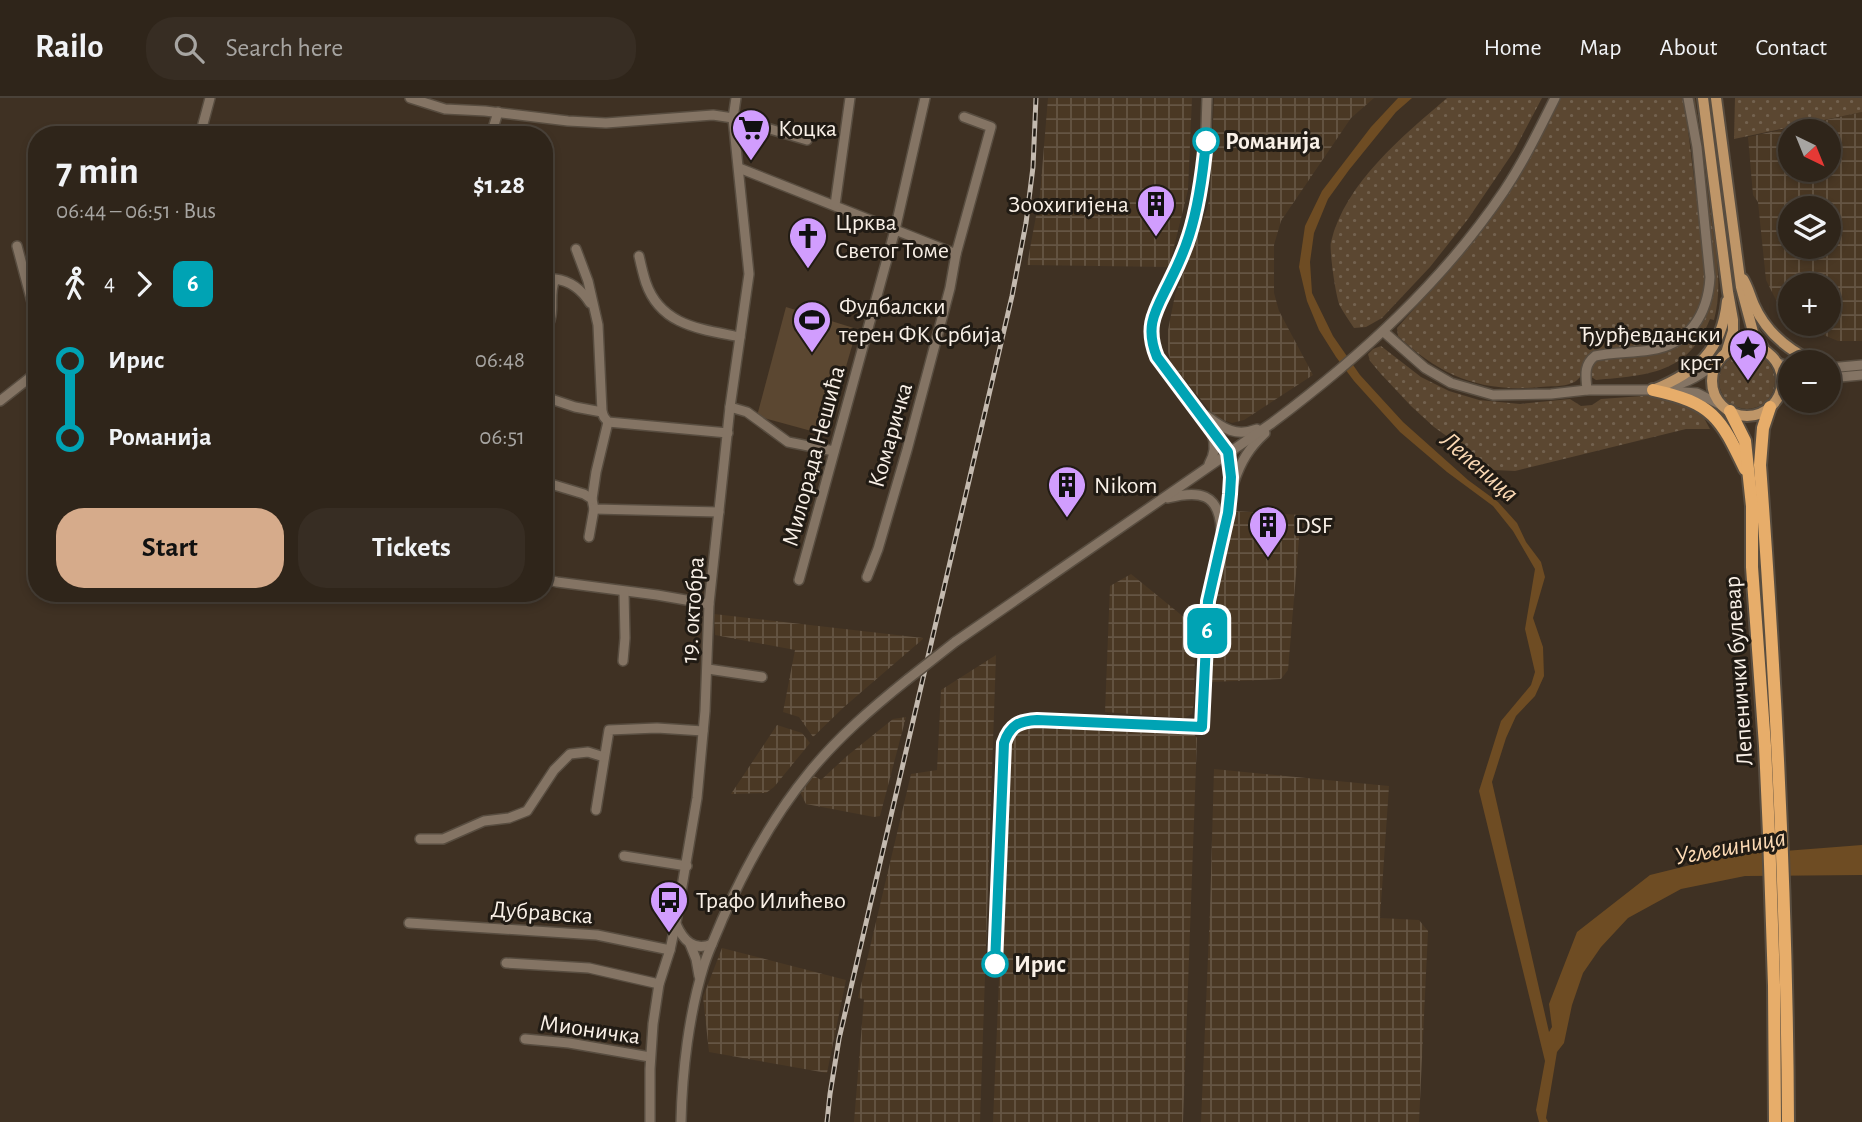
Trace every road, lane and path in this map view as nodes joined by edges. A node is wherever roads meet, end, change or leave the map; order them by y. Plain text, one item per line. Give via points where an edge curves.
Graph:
1 (210, 98) edge
2 (410, 98) edge
3 (737, 98) edge
4 (850, 98) edge
5 (926, 98) edge
6 (1207, 98) edge
7 (1555, 98) edge
8 (1688, 98) edge
9 (1703, 98) edge
10 (1716, 98) edge
11 (498, 112) junction
12 (964, 117) dead end
13 (733, 118) junction
14 (202, 126) edge
15 (494, 126) edge
16 (807, 140) dead end
17 (738, 168) junction
18 (835, 205) junction
19 (895, 230) junction
20 (17, 246) dead end
21 (576, 249) dead end
22 (957, 254) junction
23 (639, 256) dead end
24 (1739, 274) junction
25 (555, 279) joint
26 (553, 284) edge
27 (28, 287) edge
28 (1728, 292) junction
29 (593, 307) junction
30 (1384, 332) junction
31 (740, 337) junction
32 (1793, 350) edge
33 (1765, 351) junction
34 (1726, 353) junction
35 (1718, 362) junction
36 (1776, 362) joint
37 (1862, 365) edge
38 (1778, 367) edge
39 (1841, 370) edge
40 (1841, 373) edge
41 (1862, 375) edge
42 (28, 379) edge
43 (1587, 390) junction
44 (1653, 390) junction
45 (1778, 395) edge
46 (553, 400) edge
47 (0, 401) edge
48 (1297, 404) junction
49 (730, 407) junction
50 (1770, 407) junction
51 (1197, 408) junction
52 (1726, 409) junction
53 (602, 412) junction
54 (608, 422) junction
55 (1272, 423) junction
56 (1210, 426) junction
57 (728, 433) junction
58 (834, 451) junction
59 (1228, 452) junction
60 (1206, 468) junction
61 (1749, 477) junction
62 (553, 485) edge
63 (1230, 494) junction
64 (592, 499) junction
65 (1163, 500) junction
66 (594, 509) junction
67 (719, 512) junction
68 (589, 537) dead end
69 (1222, 539) junction
70 (867, 577) dead end
71 (553, 580) edge
72 (799, 580) dead end
73 (624, 592) junction
74 (709, 604) junction
75 (623, 661) dead end
76 (708, 668) junction
77 (762, 677) dead end
78 (1202, 727) dead end
79 (703, 731) junction
80 (604, 757) junction
81 (596, 810) dead end
82 (420, 839) dead end
83 (624, 856) dead end
84 (687, 866) junction
85 (676, 922) junction
86 (409, 923) dead end
87 (687, 941) junction
88 (712, 944) junction
89 (671, 947) junction
90 (506, 963) dead end
91 (699, 981) junction
92 (659, 984) junction
93 (525, 1039) dead end
94 (650, 1057) junction
95 (650, 1122) edge
96 (681, 1122) edge
97 (1775, 1122) edge
98 (1788, 1122) edge

1 - 14 street
2 - 11 street via 446,109
3 - 13 street, 19. октобра
4 - 18 street
5 - 19 street, Милорада Нешића
6 - 51 street via 1205,157 1195,218 1150,329 1157,357
7 - 30 street via 1503,192 1437,277
8 - 43 street via 1697,147 1709,297 1694,326 1667,346 1595,356 1586,367
9 - 28 main road
10 - 24 main road
11 - 13 street via 606,123 713,115
11 - 15 street
12 - 22 street, Комаричка via 991,127
13 - 16 street
13 - 17 street, 19. октобра
17 - 18 street
17 - 31 street, 19. октобра via 749,274
18 - 19 street
19 - 22 street
19 - 58 street, Милорада Нешића
20 - 27 street
21 - 29 street
22 - 70 street, Комаричка via 907,450
23 - 31 street via 646,284 665,313 684,324
24 - 32 main road via 1768,329
24 - 33 main road via 1753,332
25 - 26 street
25 - 29 street via 578,288
28 - 34 main road via 1733,331
28 - 44 main road via 1713,348 1695,369
29 - 53 street via 599,336
30 - 43 street via 1425,368 1451,383 1493,395
30 - 48 street
31 - 49 street, 19. октобра
33 - 34 main road via 1748,346
33 - 36 main road
34 - 35 main road
35 - 44 street via 1684,384
35 - 52 main road via 1712,385
36 - 38 main road
37 - 39 street
40 - 41 street
42 - 47 street
43 - 44 street
44 - 52 street via 1697,393
44 - 61 highway via 1681,396 1706,409 1726,431
45 - 50 main road
46 - 53 street
48 - 55 street
48 - 63 street via 1244,455
49 - 57 street, 19. октобра
49 - 58 street via 747,412 788,442
50 - 52 main road via 1751,415
50 - 98 highway via 1760,465 1783,834
51 - 55 street via 1232,432
51 - 56 street
52 - 61 highway, Лепенички булевар via 1745,440
53 - 54 street
54 - 57 street
54 - 64 street
55 - 59 street
56 - 59 street
56 - 60 street via 1214,456
57 - 67 street, 19. октобра
58 - 72 street, Милорада Нешића
59 - 60 street
59 - 63 street
60 - 65 street
61 - 97 highway, Лепенички булевар via 1769,834
62 - 64 street
63 - 69 street
64 - 66 street
65 - 69 street via 1191,494 1213,502
65 - 88 street, bridge via 955,642 839,740 783,807 750,861
66 - 67 street
66 - 68 street
67 - 74 street, 19. октобра
69 - 78 street via 1208,601
71 - 73 street
73 - 74 street
73 - 75 street
74 - 76 street, 19. октобра
76 - 77 street
76 - 79 street, 19. октобра
79 - 80 street via 609,730
79 - 84 street, 19. октобра
80 - 81 street
80 - 82 street via 588,752 570,754 527,811 484,821 443,839
83 - 84 street
84 - 85 street, 19. октобра
85 - 87 street
85 - 89 street, 19. октобра
86 - 89 street, Дубравска via 597,934
87 - 88 street via 705,947
87 - 89 street via 677,939
87 - 91 street
88 - 91 street
89 - 92 street, 19. октобра
90 - 92 street via 589,968
91 - 96 street
92 - 94 street, 19. октобра
93 - 94 street, Мионичка
94 - 95 street, 19. октобра

